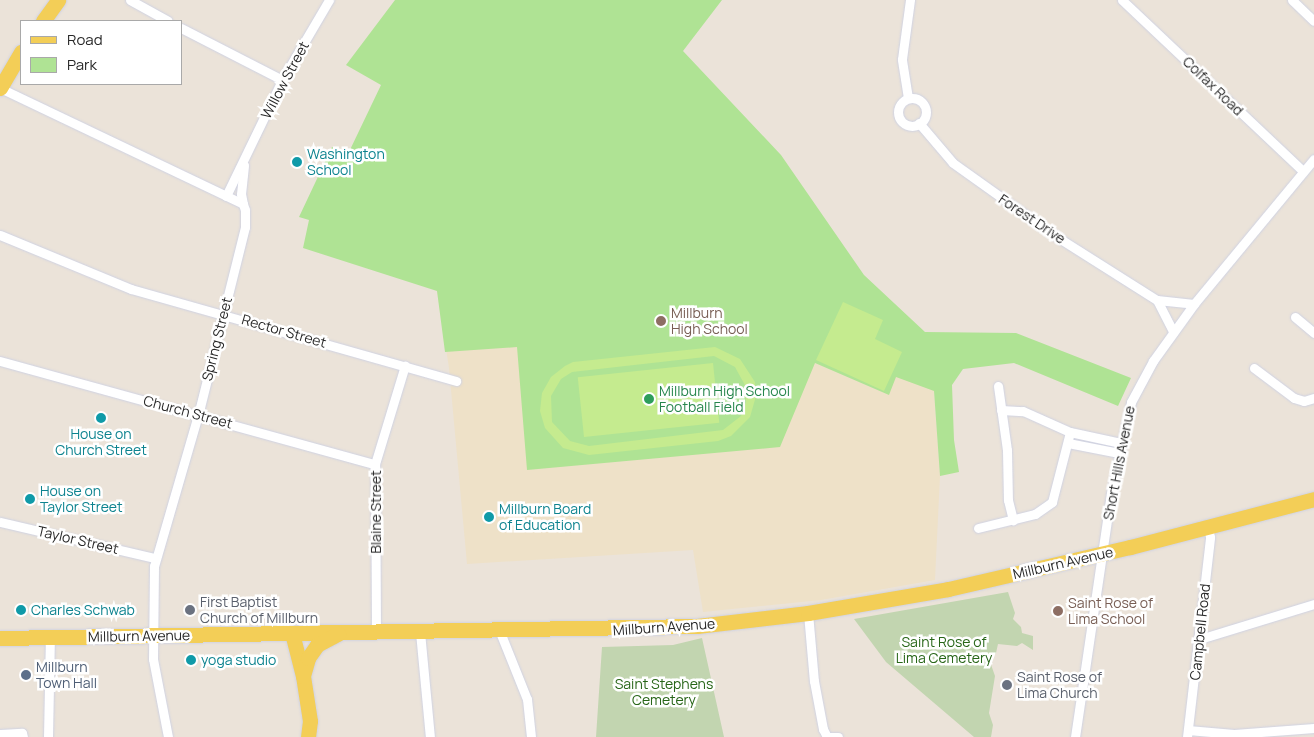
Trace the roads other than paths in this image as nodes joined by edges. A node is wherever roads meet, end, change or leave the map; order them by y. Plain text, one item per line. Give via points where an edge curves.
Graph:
1 (58, 0) edge
2 (130, 0) edge
3 (329, 0) edge
4 (910, 0) edge
5 (1122, 0) edge
6 (1292, 0) edge
7 (44, 20) edge
8 (166, 20) edge
9 (1314, 21) edge
10 (182, 29) edge
11 (20, 54) edge
12 (282, 80) junction
13 (0, 88) edge
14 (908, 98) junction
15 (919, 123) junction
16 (1314, 159) edge
17 (244, 162) junction
18 (1303, 171) junction
19 (226, 196) junction
20 (243, 204) junction
21 (0, 235) edge
22 (1157, 300) junction
23 (1194, 304) junction
24 (223, 313) junction
25 (1294, 317) dead end
26 (1173, 332) junction
27 (1314, 332) edge
28 (0, 361) edge
29 (405, 365) junction
30 (1254, 368) dead end
31 (456, 381) dead end
32 (998, 386) dead end
33 (1314, 398) edge
34 (1001, 410) junction
35 (198, 415) junction
36 (1070, 432) junction
37 (1068, 443) junction
38 (1120, 448) junction
39 (375, 464) junction
40 (1314, 499) edge
41 (1013, 520) junction
42 (0, 522) edge
43 (1208, 527) junction
44 (978, 528) dead end
45 (1102, 554) junction
46 (155, 558) junction
47 (1314, 604) edge
48 (808, 613) junction
49 (420, 632) junction
50 (500, 632) junction
51 (292, 633) junction
52 (376, 633) junction
53 (338, 634) junction
54 (154, 636) junction
55 (0, 638) edge
56 (50, 638) junction
57 (1200, 639) junction
58 (303, 676) junction
59 (310, 721) junction
60 (1314, 728) edge
61 (0, 734) edge
62 (1188, 734) edge
63 (50, 735) edge
64 (23, 737) edge
65 (168, 737) edge
66 (308, 737) edge
67 (314, 737) edge
68 (430, 737) edge
69 (531, 737) edge
70 (827, 737) edge
71 (838, 737) edge
72 (1075, 737) edge

1 - 7 main road
2 - 8 street
3 - 12 street, Willow Street
4 - 14 street via 902,59
5 - 18 street, Colfax Road
6 - 9 street
10 - 12 street
11 - 13 main road
12 - 17 street, Willow Street
13 - 19 street
14 - 15 street via 916,98 924,104 925,116
14 - 15 street via 899,107 900,119 911,125
15 - 22 street, Forest Drive via 932,142 958,167
16 - 18 street, Short Hills Avenue
17 - 19 street, Willow Street
17 - 20 street, Willow Street via 240,194
18 - 23 street, Short Hills Avenue
19 - 20 street
20 - 24 street, Spring Street via 245,227
21 - 24 street, Rector Street via 122,286
22 - 23 street, Forest Drive
22 - 26 street
23 - 26 street, Short Hills Avenue
24 - 29 street, Rector Street
24 - 35 street, Spring Street
25 - 27 street
26 - 38 street, Short Hills Avenue via 1138,387 1126,418
28 - 35 street, Church Street
29 - 31 street, Rector Street
29 - 39 street, Blaine Street
30 - 33 street via 1294,398 1304,401
32 - 34 street
34 - 36 street via 1023,411
34 - 41 street via 1008,460 1007,494
35 - 39 street, Church Street
35 - 46 street, Spring Street
36 - 37 street
36 - 38 street
37 - 38 street
37 - 41 street via 1052,502 1035,514
38 - 45 street, Short Hills Avenue
39 - 52 street, Blaine Street
40 - 43 main road, Millburn Avenue
41 - 44 street
42 - 46 street, Taylor Street
43 - 45 main road, Millburn Avenue
43 - 57 street, Campbell Road via 1210,537
45 - 48 main road, Millburn Avenue via 948,589
45 - 72 street, Short Hills Avenue
46 - 54 street, Spring Street
47 - 57 street
48 - 50 main road, Millburn Avenue via 697,626
48 - 70 street via 814,681 822,729
49 - 50 main road, Millburn Avenue
49 - 52 main road, Millburn Avenue
49 - 68 street
50 - 69 street via 527,699
51 - 53 main road, Millburn Avenue
51 - 54 main road, Millburn Avenue
51 - 58 main road
52 - 53 main road, Millburn Avenue
53 - 58 main road via 312,649
54 - 56 main road, Millburn Avenue
54 - 65 street, Spring Street via 153,659
55 - 56 main road, Millburn Avenue
56 - 63 street
57 - 62 street, Campbell Road
58 - 59 main road
59 - 66 main road
59 - 67 street
60 - 62 street
61 - 64 street via 22,733
70 - 71 street

